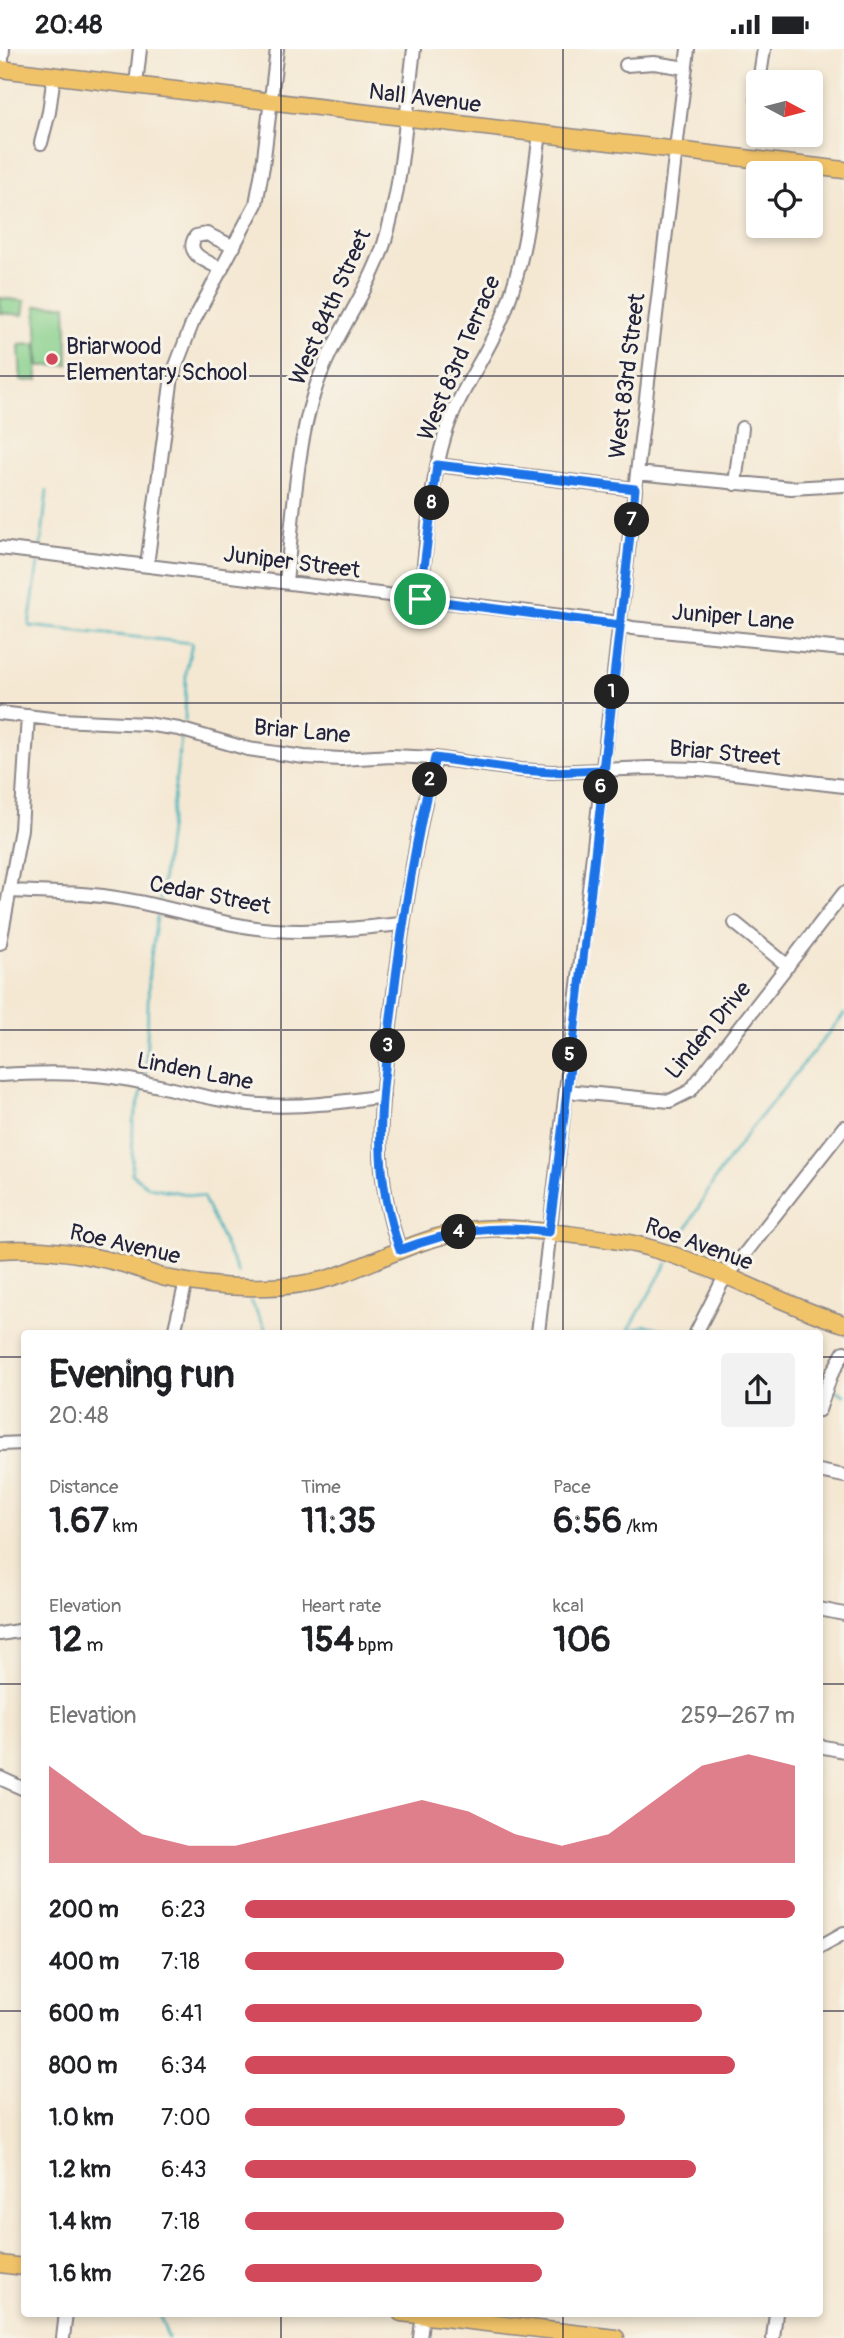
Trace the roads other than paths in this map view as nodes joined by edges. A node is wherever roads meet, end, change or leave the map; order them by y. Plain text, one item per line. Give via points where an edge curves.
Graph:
1 (3, 49) edge
2 (140, 49) edge
3 (277, 49) edge
4 (414, 49) edge
5 (688, 49) edge
6 (764, 49) edge
7 (626, 65) dead end
8 (686, 68) junction
9 (0, 69) edge
10 (761, 70) edge
11 (54, 75) junction
12 (136, 85) junction
13 (271, 102) junction
14 (405, 118) junction
15 (541, 134) junction
16 (41, 143) dead end
17 (675, 150) junction
18 (844, 170) edge
19 (234, 247) junction
20 (222, 269) junction
21 (742, 428) dead end
22 (437, 465) junction
23 (637, 473) junction
24 (735, 484) junction
25 (844, 485) edge
26 (635, 489) junction
27 (0, 548) edge
28 (147, 565) junction
29 (286, 582) junction
30 (420, 599) junction
31 (620, 625) junction
32 (842, 649) edge
33 (0, 713) edge
34 (28, 716) junction
35 (435, 758) junction
36 (603, 770) junction
37 (844, 786) edge
38 (10, 891) junction
39 (844, 893) edge
40 (736, 923) dead end
41 (402, 924) junction
42 (0, 943) edge
43 (788, 965) junction
44 (0, 1075) edge
45 (566, 1091) junction
46 (383, 1095) junction
47 (844, 1127) edge
48 (549, 1232) junction
49 (0, 1250) edge
50 (400, 1250) junction
51 (728, 1276) junction
52 (186, 1281) junction
53 (844, 1324) edge
54 (175, 1330) edge
55 (538, 1330) edge
56 (697, 1330) edge
57 (844, 1352) edge
58 (823, 1398) edge
59 (21, 1443) edge
60 (0, 1444) edge
61 (823, 1472) edge
62 (844, 1476) edge
63 (823, 1610) edge
64 (844, 1614) edge
65 (21, 1630) edge
66 (0, 1634) edge
67 (823, 1748) edge
68 (844, 1751) edge
69 (0, 1778) edge
70 (21, 1788) edge
71 (844, 1933) edge
72 (823, 1945) edge
73 (0, 2264) edge
74 (21, 2267) edge
75 (66, 2317) edge
76 (423, 2317) edge
77 (440, 2317) edge
78 (776, 2317) edge
79 (63, 2338) edge
80 (421, 2338) edge
81 (616, 2338) edge
82 (773, 2338) edge

1 - 9 street
2 - 12 street
3 - 13 street
4 - 14 street, West 84th Street
5 - 8 street, West 83rd Street
6 - 10 street
7 - 8 street
8 - 17 street, West 83rd Street
9 - 11 main road, Nall Avenue
11 - 12 main road, Nall Avenue
11 - 16 street
12 - 13 main road, Nall Avenue
13 - 14 main road, Nall Avenue
13 - 19 street via 260,190
14 - 15 main road, Nall Avenue
14 - 29 street, West 84th Street via 384,245 314,391
15 - 17 main road, Nall Avenue
15 - 22 street, West 83rd Terrace via 528,230 514,285 492,339 454,410
17 - 18 main road, Nall Avenue
17 - 23 street, West 83rd Street
19 - 20 street
19 - 20 street via 207,234 193,240 197,256
20 - 28 street via 192,324 172,376
21 - 24 street
22 - 26 street
22 - 30 street, West 83rd Terrace
23 - 24 street
23 - 26 street, West 83rd Street
24 - 25 street
26 - 31 street, West 83rd Street
27 - 28 street, Juniper Street
28 - 29 street, Juniper Street
29 - 30 street, Juniper Street
30 - 31 street, Juniper Street
31 - 32 street, Juniper Lane
31 - 36 street, West 83rd Street
33 - 34 street, Briar Lane
34 - 35 street, Briar Lane via 146,724 304,757
34 - 38 street via 23,812
35 - 36 street, Briar Lane via 520,770
35 - 41 street
36 - 37 street, Briar Street via 700,769
36 - 45 street, West 83rd Street
38 - 41 street, Cedar Street via 122,899 273,930
38 - 42 street
39 - 43 street, Linden Drive
40 - 43 street
41 - 46 street
43 - 45 street, Linden Drive via 680,1098 650,1101
44 - 46 street, Linden Lane via 98,1075 263,1105 327,1104
45 - 48 street, West 83rd Street
46 - 50 street via 381,1176
47 - 51 street
48 - 50 main road, Roe Avenue via 468,1230
48 - 51 main road, Roe Avenue via 656,1249
48 - 55 street, West 83rd Street
49 - 52 main road, Roe Avenue via 82,1255
50 - 52 main road, Roe Avenue via 336,1276 307,1282 246,1287
51 - 53 main road, Roe Avenue
51 - 56 street
52 - 54 street
57 - 58 street
59 - 60 street
61 - 62 street
63 - 64 street
65 - 66 street
67 - 68 street
69 - 70 street
71 - 72 street
73 - 74 main road
75 - 79 street
76 - 80 street
77 - 81 main road
78 - 82 street

